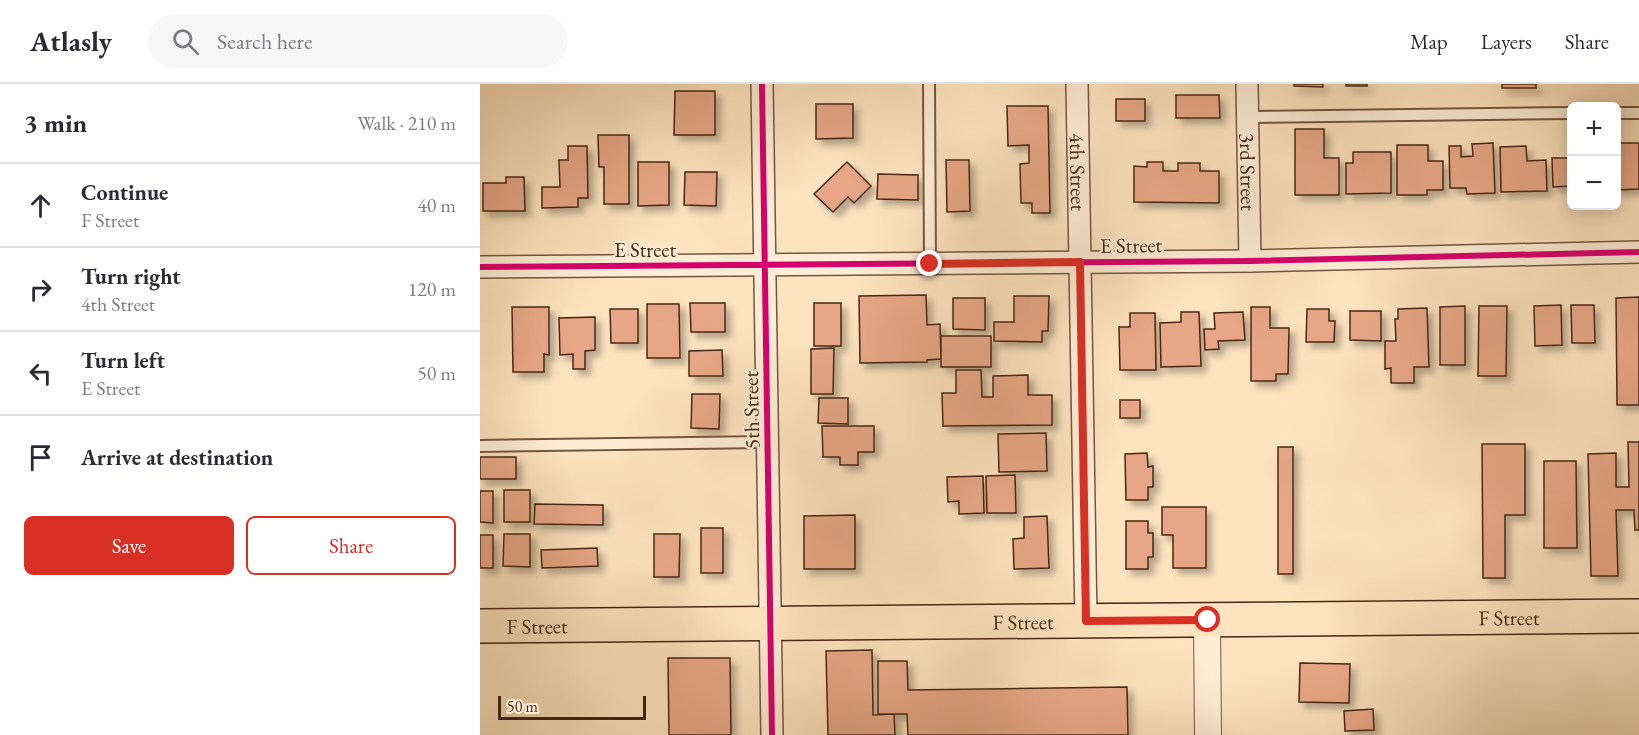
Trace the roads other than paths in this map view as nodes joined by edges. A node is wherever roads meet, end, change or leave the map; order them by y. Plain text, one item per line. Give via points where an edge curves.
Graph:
1 (762, 84) edge
2 (929, 84) edge
3 (1077, 84) edge
4 (1247, 84) edge
5 (1639, 112) edge
6 (1567, 113) edge
7 (1621, 113) edge
8 (1248, 117) junction
9 (1639, 252) edge
10 (1250, 261) junction
11 (1080, 262) junction
12 (930, 264) junction
13 (765, 265) junction
14 (480, 267) edge
15 (768, 442) junction
16 (480, 446) edge
17 (1639, 616) edge
18 (1208, 620) junction
19 (1086, 621) junction
20 (771, 623) junction
21 (480, 626) edge
22 (772, 735) edge
23 (1208, 735) edge

1 - 13 street, 5th Street
2 - 12 lane
3 - 11 street, 4th Street
4 - 8 street, 3rd Street
5 - 7 lane
6 - 8 lane
8 - 10 street, 3rd Street
9 - 10 street, E Street
10 - 11 street, E Street
11 - 12 street, E Street
11 - 19 street, 4th Street
12 - 13 street, E Street
13 - 14 street, E Street
13 - 15 street, 5th Street
15 - 16 lane
15 - 20 street, 5th Street
17 - 18 main road, F Street
18 - 19 main road, F Street
18 - 23 street
19 - 20 main road, F Street
20 - 21 main road, F Street
20 - 22 street, 5th Street

